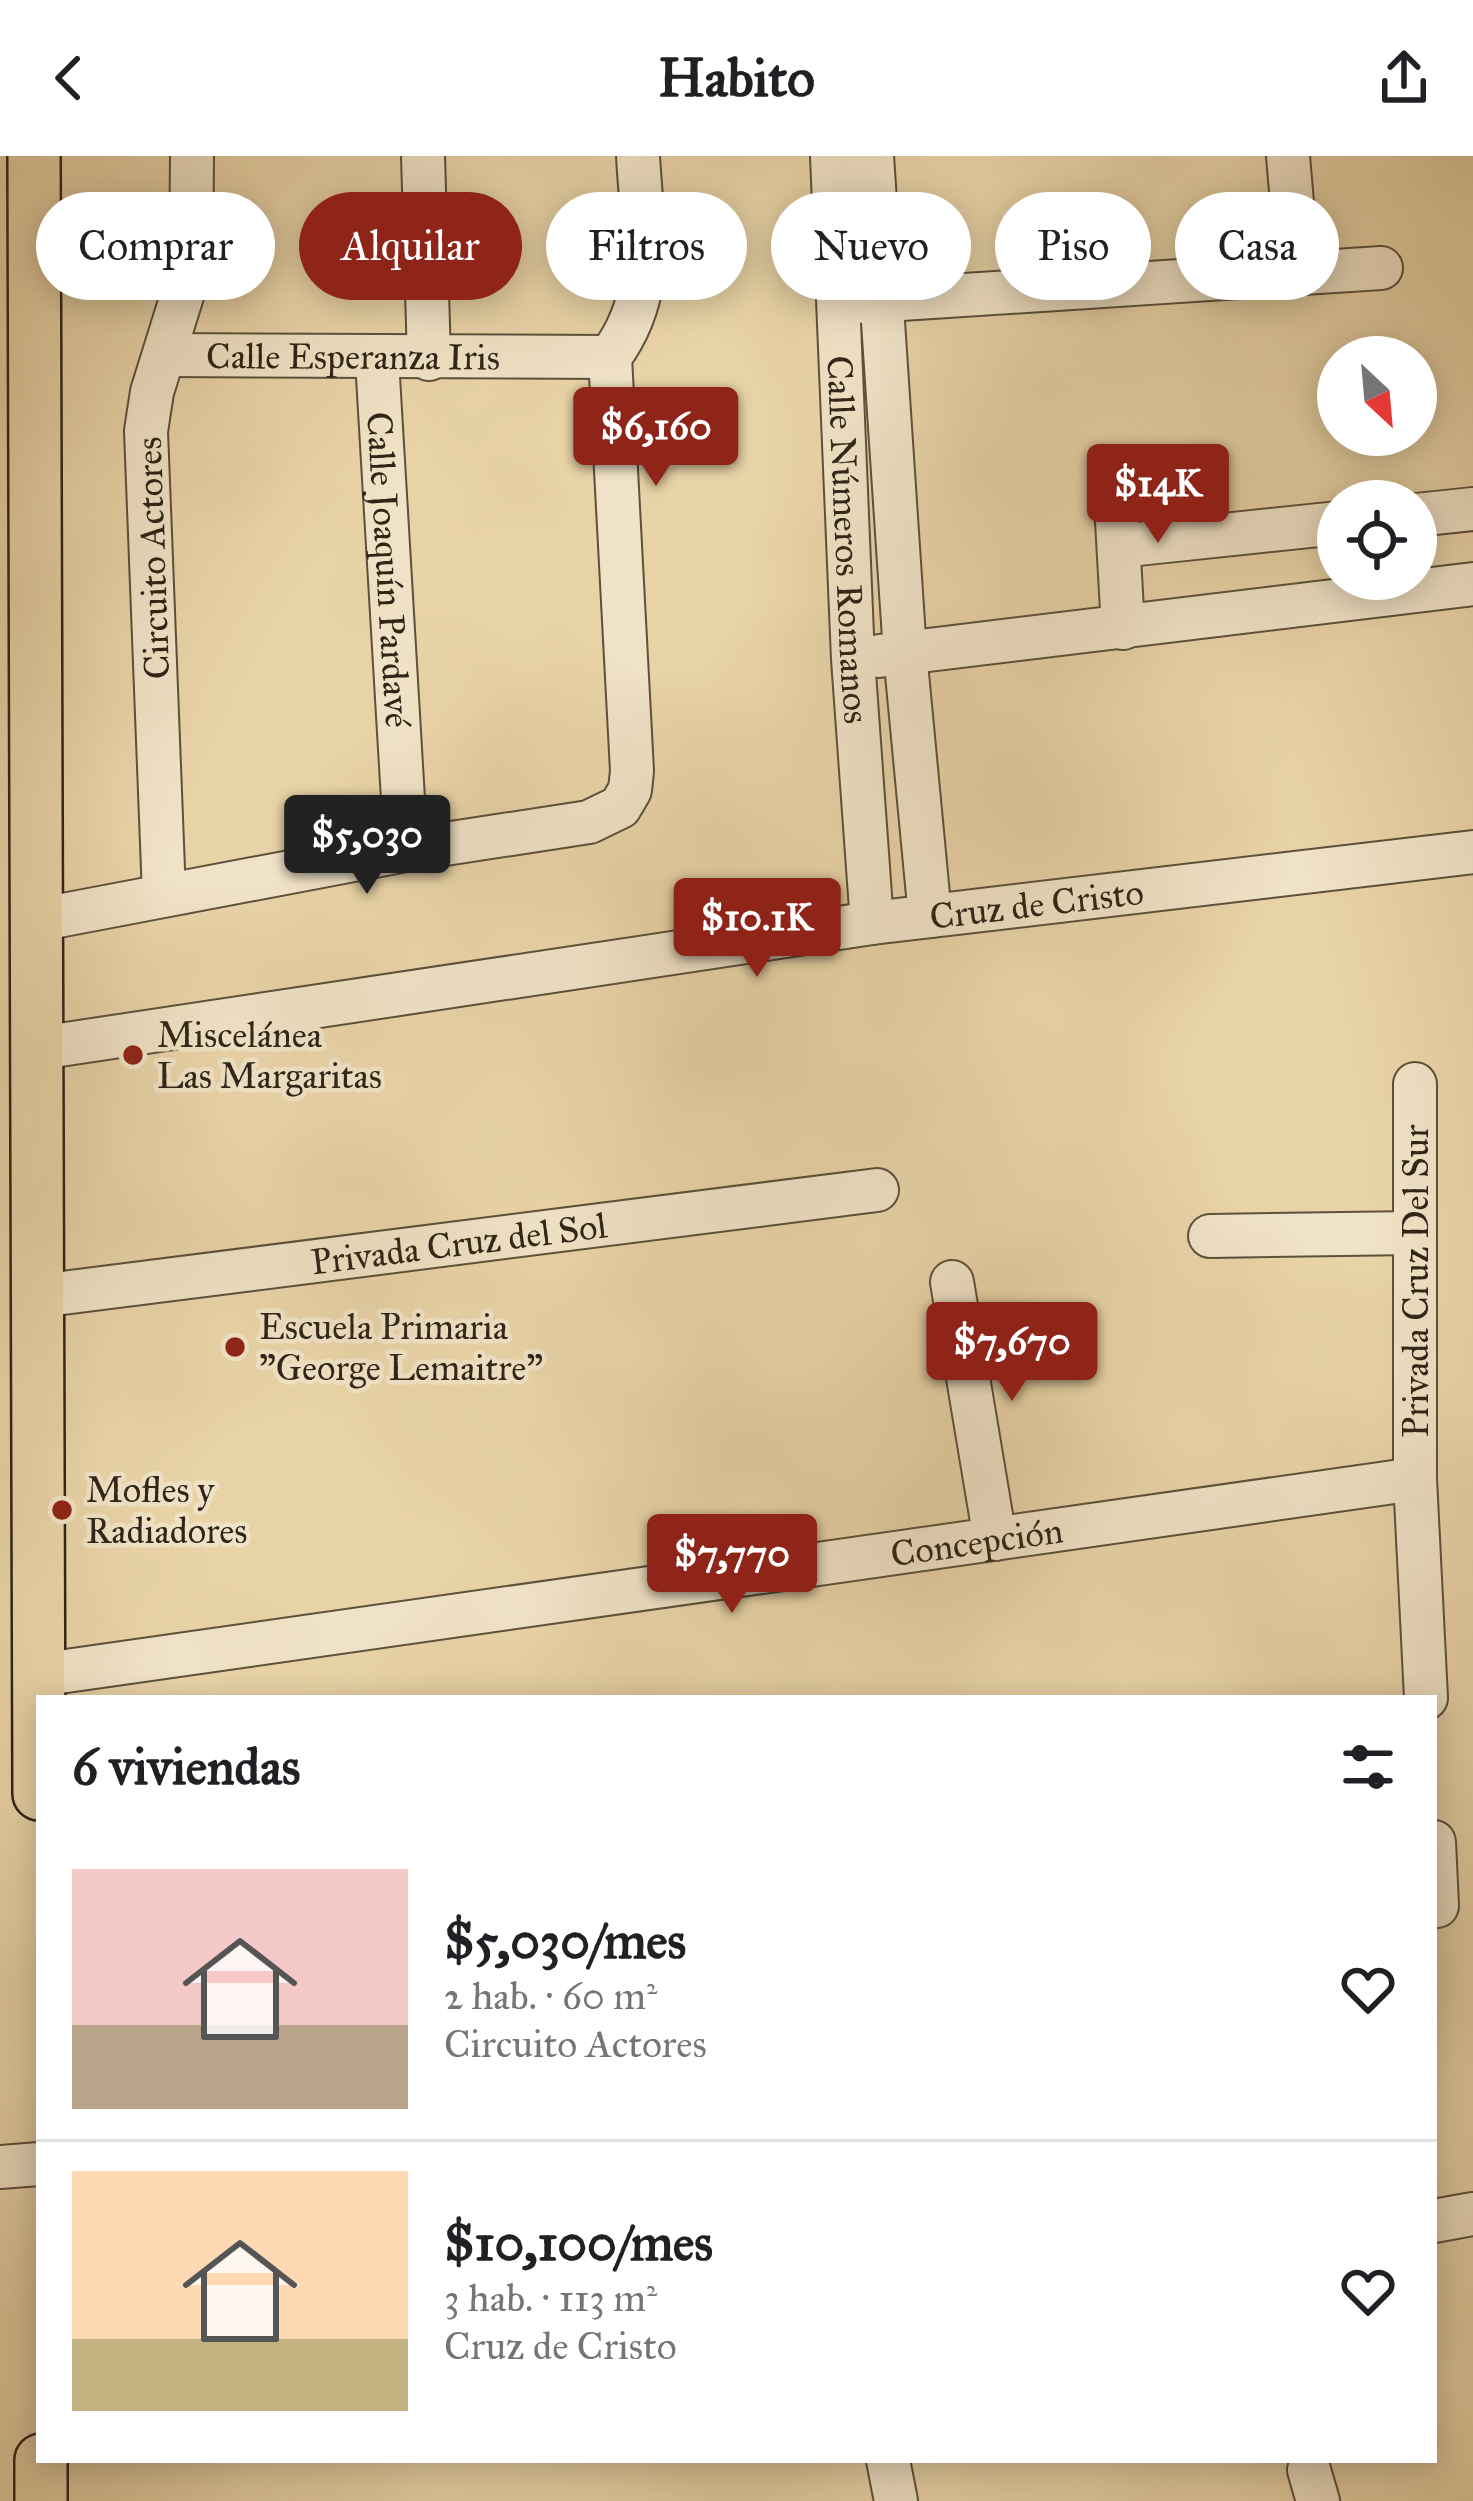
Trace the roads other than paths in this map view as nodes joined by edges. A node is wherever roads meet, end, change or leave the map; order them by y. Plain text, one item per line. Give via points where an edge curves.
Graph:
1 (34, 156) edge
2 (192, 156) edge
3 (423, 156) edge
4 (638, 156) edge
5 (832, 156) edge
6 (872, 156) edge
7 (1288, 156) edge
8 (875, 192) edge
9 (1291, 192) edge
10 (1381, 268) dead end
11 (1339, 271) edge
12 (1175, 281) edge
13 (971, 294) edge
14 (883, 300) joint
15 (837, 303) junction
16 (167, 355) junction
17 (610, 358) junction
18 (429, 359) junction
19 (376, 360) junction
20 (843, 444) junction
21 (892, 446) junction
22 (1114, 468) dead end
23 (1473, 509) edge
24 (1437, 513) edge
25 (1317, 525) edge
26 (1119, 547) junction
27 (1473, 584) edge
28 (1123, 628) junction
29 (905, 653) junction
30 (854, 658) junction
31 (406, 850) junction
32 (1473, 852) edge
33 (164, 895) junction
34 (930, 916) junction
35 (37, 920) junction
36 (872, 923) junction
37 (33, 1049) junction
38 (1414, 1084) dead end
39 (877, 1190) dead end
40 (1414, 1233) junction
41 (1210, 1236) dead end
42 (952, 1282) dead end
43 (39, 1296) junction
44 (1415, 1479) junction
45 (995, 1539) junction
46 (38, 1675) junction
47 (38, 1695) edge
48 (1426, 1695) edge
49 (1437, 1855) edge
50 (1448, 1904) edge
51 (36, 2164) edge
52 (0, 2167) edge
53 (1473, 2214) edge
54 (1437, 2220) edge
55 (41, 2463) edge
56 (889, 2463) edge
57 (41, 2501) edge
58 (896, 2501) edge

1 - 35 main road
2 - 16 street, Circuito Actores via 191,267
3 - 18 street
4 - 17 street via 645,284 635,324
5 - 15 street, Calle Números Romanos
6 - 8 street, Calle Números Romanos
7 - 9 street
10 - 11 street
12 - 13 street
14 - 15 street
14 - 21 street, Calle Números Romanos
15 - 20 street, Calle Números Romanos
16 - 19 street, Calle Esperanza Iris
16 - 33 street, Circuito Actores via 146,431
17 - 18 street, Calle Esperanza Iris
17 - 31 street via 630,790 620,807 589,822
18 - 19 street, Calle Esperanza Iris
19 - 31 street, Calle Joaquín Pardavé
20 - 21 street
20 - 30 street, Calle Números Romanos
21 - 29 street, Calle Números Romanos
22 - 26 street
23 - 24 street
25 - 26 street
26 - 28 street
27 - 28 street
28 - 29 street
29 - 30 street
29 - 34 street, Calle Números Romanos
30 - 36 street, Calle Números Romanos
31 - 33 street
32 - 34 street, Cruz de Cristo
33 - 35 street
34 - 36 street, Cruz de Cristo
35 - 37 main road
36 - 37 street, Cruz de Cristo
37 - 43 main road
38 - 40 street, Privada Cruz Del Sur
39 - 43 street, Privada Cruz del Sol
40 - 41 street
40 - 44 street, Privada Cruz Del Sur
42 - 45 street
43 - 46 main road
44 - 45 street, Concepción
44 - 48 street, Privada Cruz Del Sur
45 - 46 street, Concepción
46 - 47 main road
49 - 50 street
51 - 52 street
53 - 54 street
55 - 57 main road
56 - 58 street

